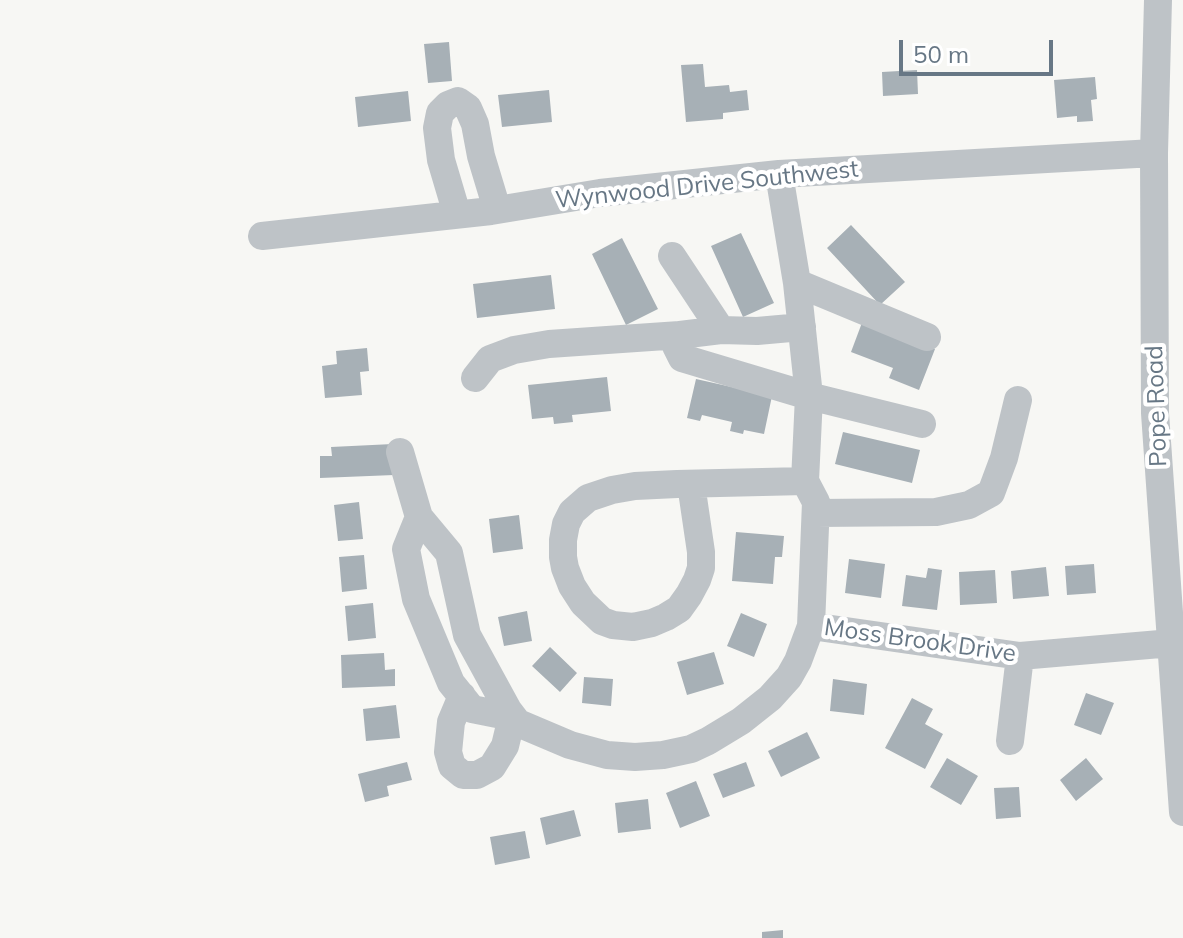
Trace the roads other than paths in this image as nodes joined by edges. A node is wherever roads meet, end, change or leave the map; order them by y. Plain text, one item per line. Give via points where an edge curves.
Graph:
1 (1158, 0) edge
2 (1154, 153) junction
3 (779, 174) junction
4 (497, 209) junction
5 (457, 214) junction
6 (262, 236) dead end
7 (672, 256) dead end
8 (797, 283) junction
9 (802, 327) junction
10 (721, 330) junction
11 (680, 335) junction
12 (927, 337) dead end
13 (475, 378) dead end
14 (809, 396) junction
15 (1018, 400) dead end
16 (922, 424) dead end
17 (400, 452) dead end
18 (805, 481) junction
19 (691, 484) junction
20 (1172, 493) edge
21 (816, 513) junction
22 (419, 517) junction
23 (811, 626) junction
24 (1172, 643) junction
25 (1020, 656) junction
26 (462, 696) junction
27 (512, 717) junction
28 (1010, 741) dead end
29 (1183, 812) edge

1 - 2 street, Pope Road
2 - 3 street, Wynwood Drive Southwest
2 - 20 street, Pope Road via 1155,413
3 - 4 street, Wynwood Drive Southwest
3 - 8 street
4 - 5 street, Wynwood Drive Southwest
4 - 5 street via 475,124 458,101 440,113 437,128
5 - 6 street, Wynwood Drive Southwest
7 - 10 street
8 - 9 street
8 - 12 street
9 - 10 street
9 - 14 street
10 - 11 street
11 - 13 street via 514,350 490,359
11 - 14 street via 676,346 682,358
14 - 16 street
14 - 18 street
15 - 21 street via 991,493 969,505 936,512
17 - 22 street
18 - 19 street
18 - 21 street
19 - 19 street via 612,490 588,498 572,512 563,540 565,568 583,603 602,621 633,627 652,623 679,609 689,595 701,568
20 - 24 street, Pope Road
21 - 23 street
22 - 26 street via 406,549 416,599 451,683
22 - 27 street via 449,553 467,635
23 - 25 street, Moss Brook Drive
23 - 27 street via 789,677 770,698 691,749 607,755 535,731
24 - 25 street, Moss Brook Drive
24 - 29 street, Pope Road
25 - 28 street
26 - 27 street via 472,709
26 - 27 street via 451,722 448,752 452,766 463,775 492,767 505,746

